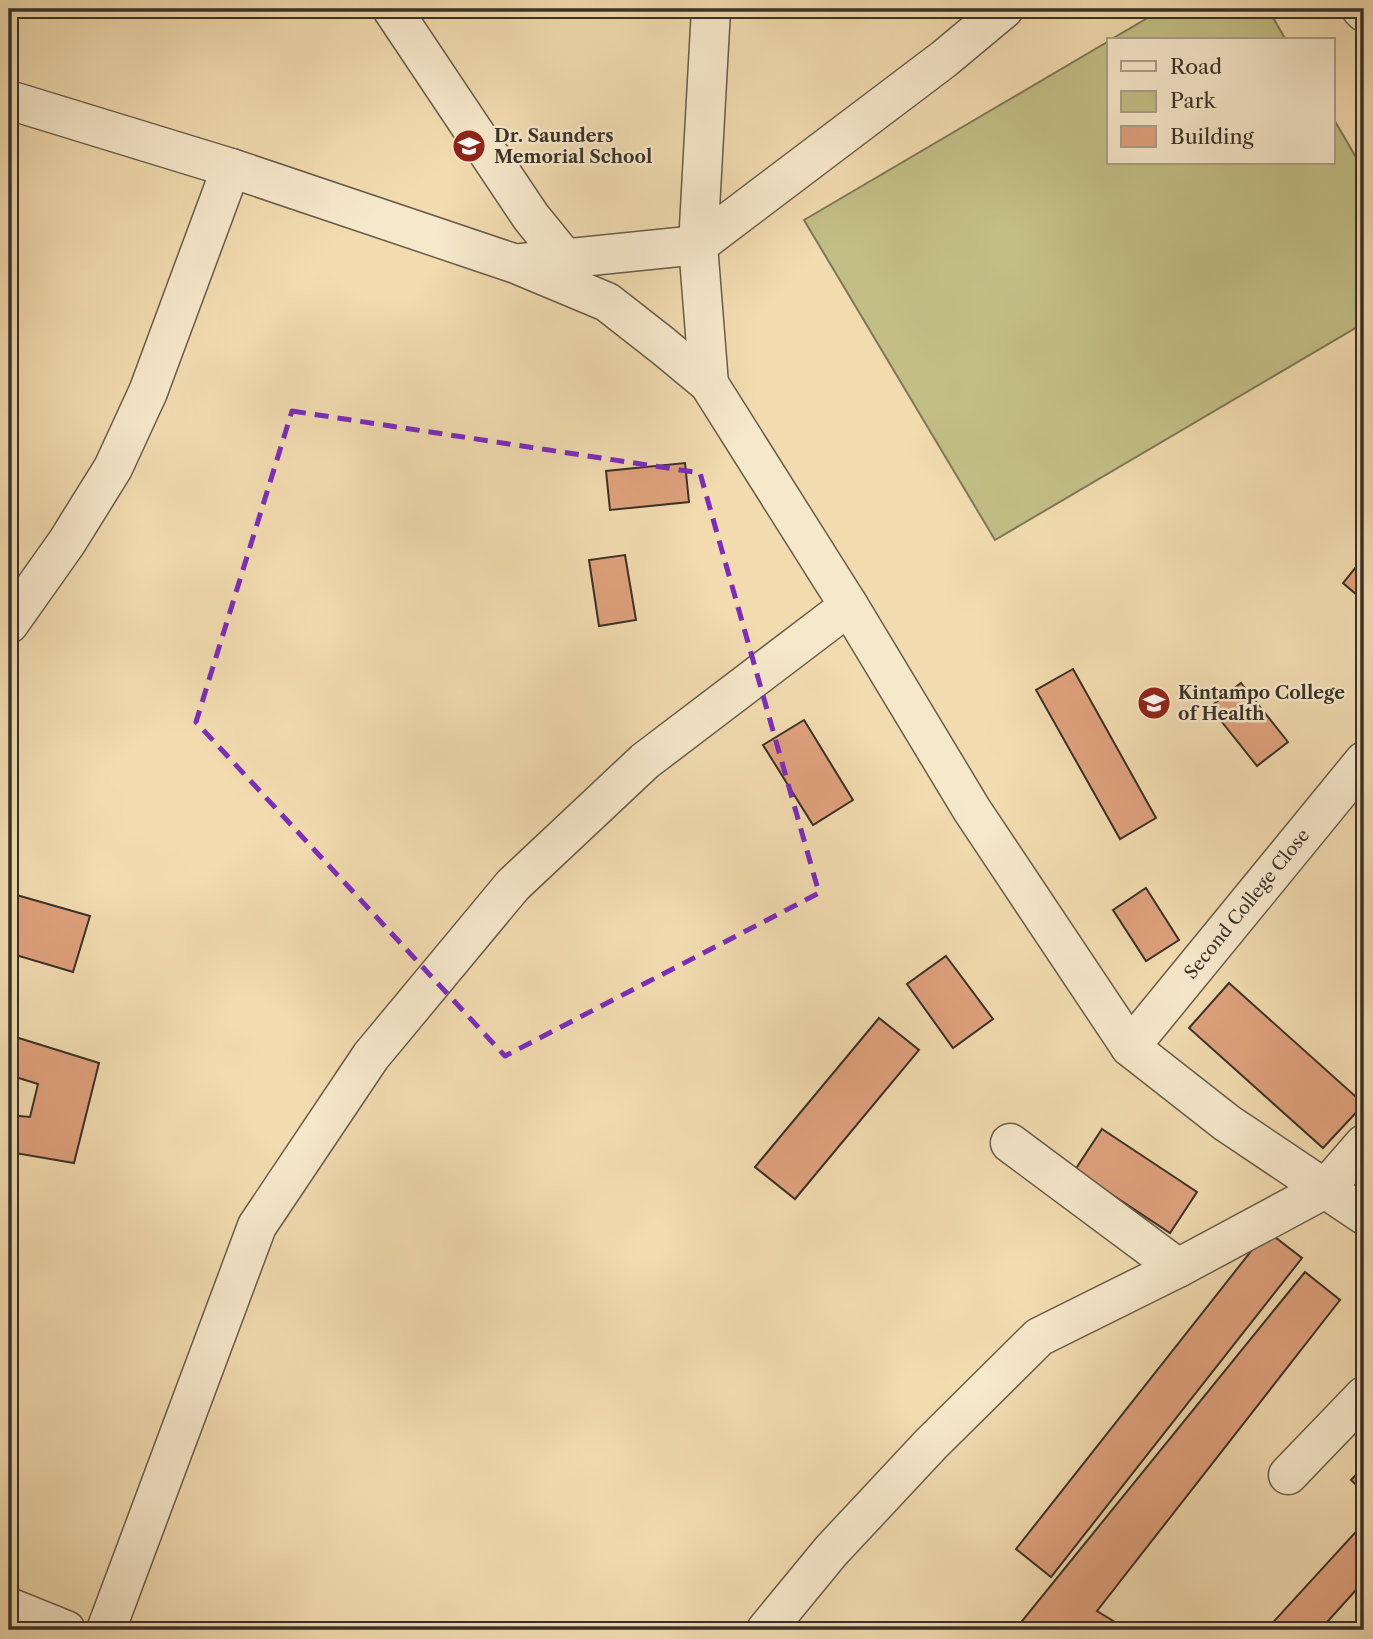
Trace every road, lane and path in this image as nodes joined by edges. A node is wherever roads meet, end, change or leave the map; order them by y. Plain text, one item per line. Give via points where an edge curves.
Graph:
1 (392, 9) edge
2 (711, 9) edge
3 (1004, 9) edge
4 (9, 100) edge
5 (231, 168) junction
6 (698, 245) junction
7 (566, 260) junction
8 (516, 264) junction
9 (709, 384) junction
10 (849, 606) junction
11 (9, 624) edge
12 (1364, 761) edge
13 (1130, 1047) junction
14 (1010, 1143) dead end
15 (1364, 1144) edge
16 (1325, 1189) junction
17 (1364, 1215) edge
18 (1178, 1268) junction
19 (1364, 1396) edge
20 (1288, 1475) dead end
21 (9, 1607) edge
22 (66, 1630) edge
23 (106, 1630) edge
24 (766, 1630) edge

1 - 7 street via 531,217
2 - 6 street
3 - 6 street
4 - 5 street
5 - 8 street
5 - 11 street via 148,392 113,468
6 - 7 street
6 - 9 street
7 - 8 street
8 - 9 street via 607,302
9 - 10 street
10 - 13 street via 972,810
10 - 23 street via 645,761 513,885 371,1056 257,1226
12 - 13 street, Second College Close
13 - 16 street via 1227,1123
14 - 18 street
15 - 16 street
16 - 17 street
16 - 18 street
18 - 24 street via 1039,1337 930,1444
19 - 20 street
21 - 22 street

